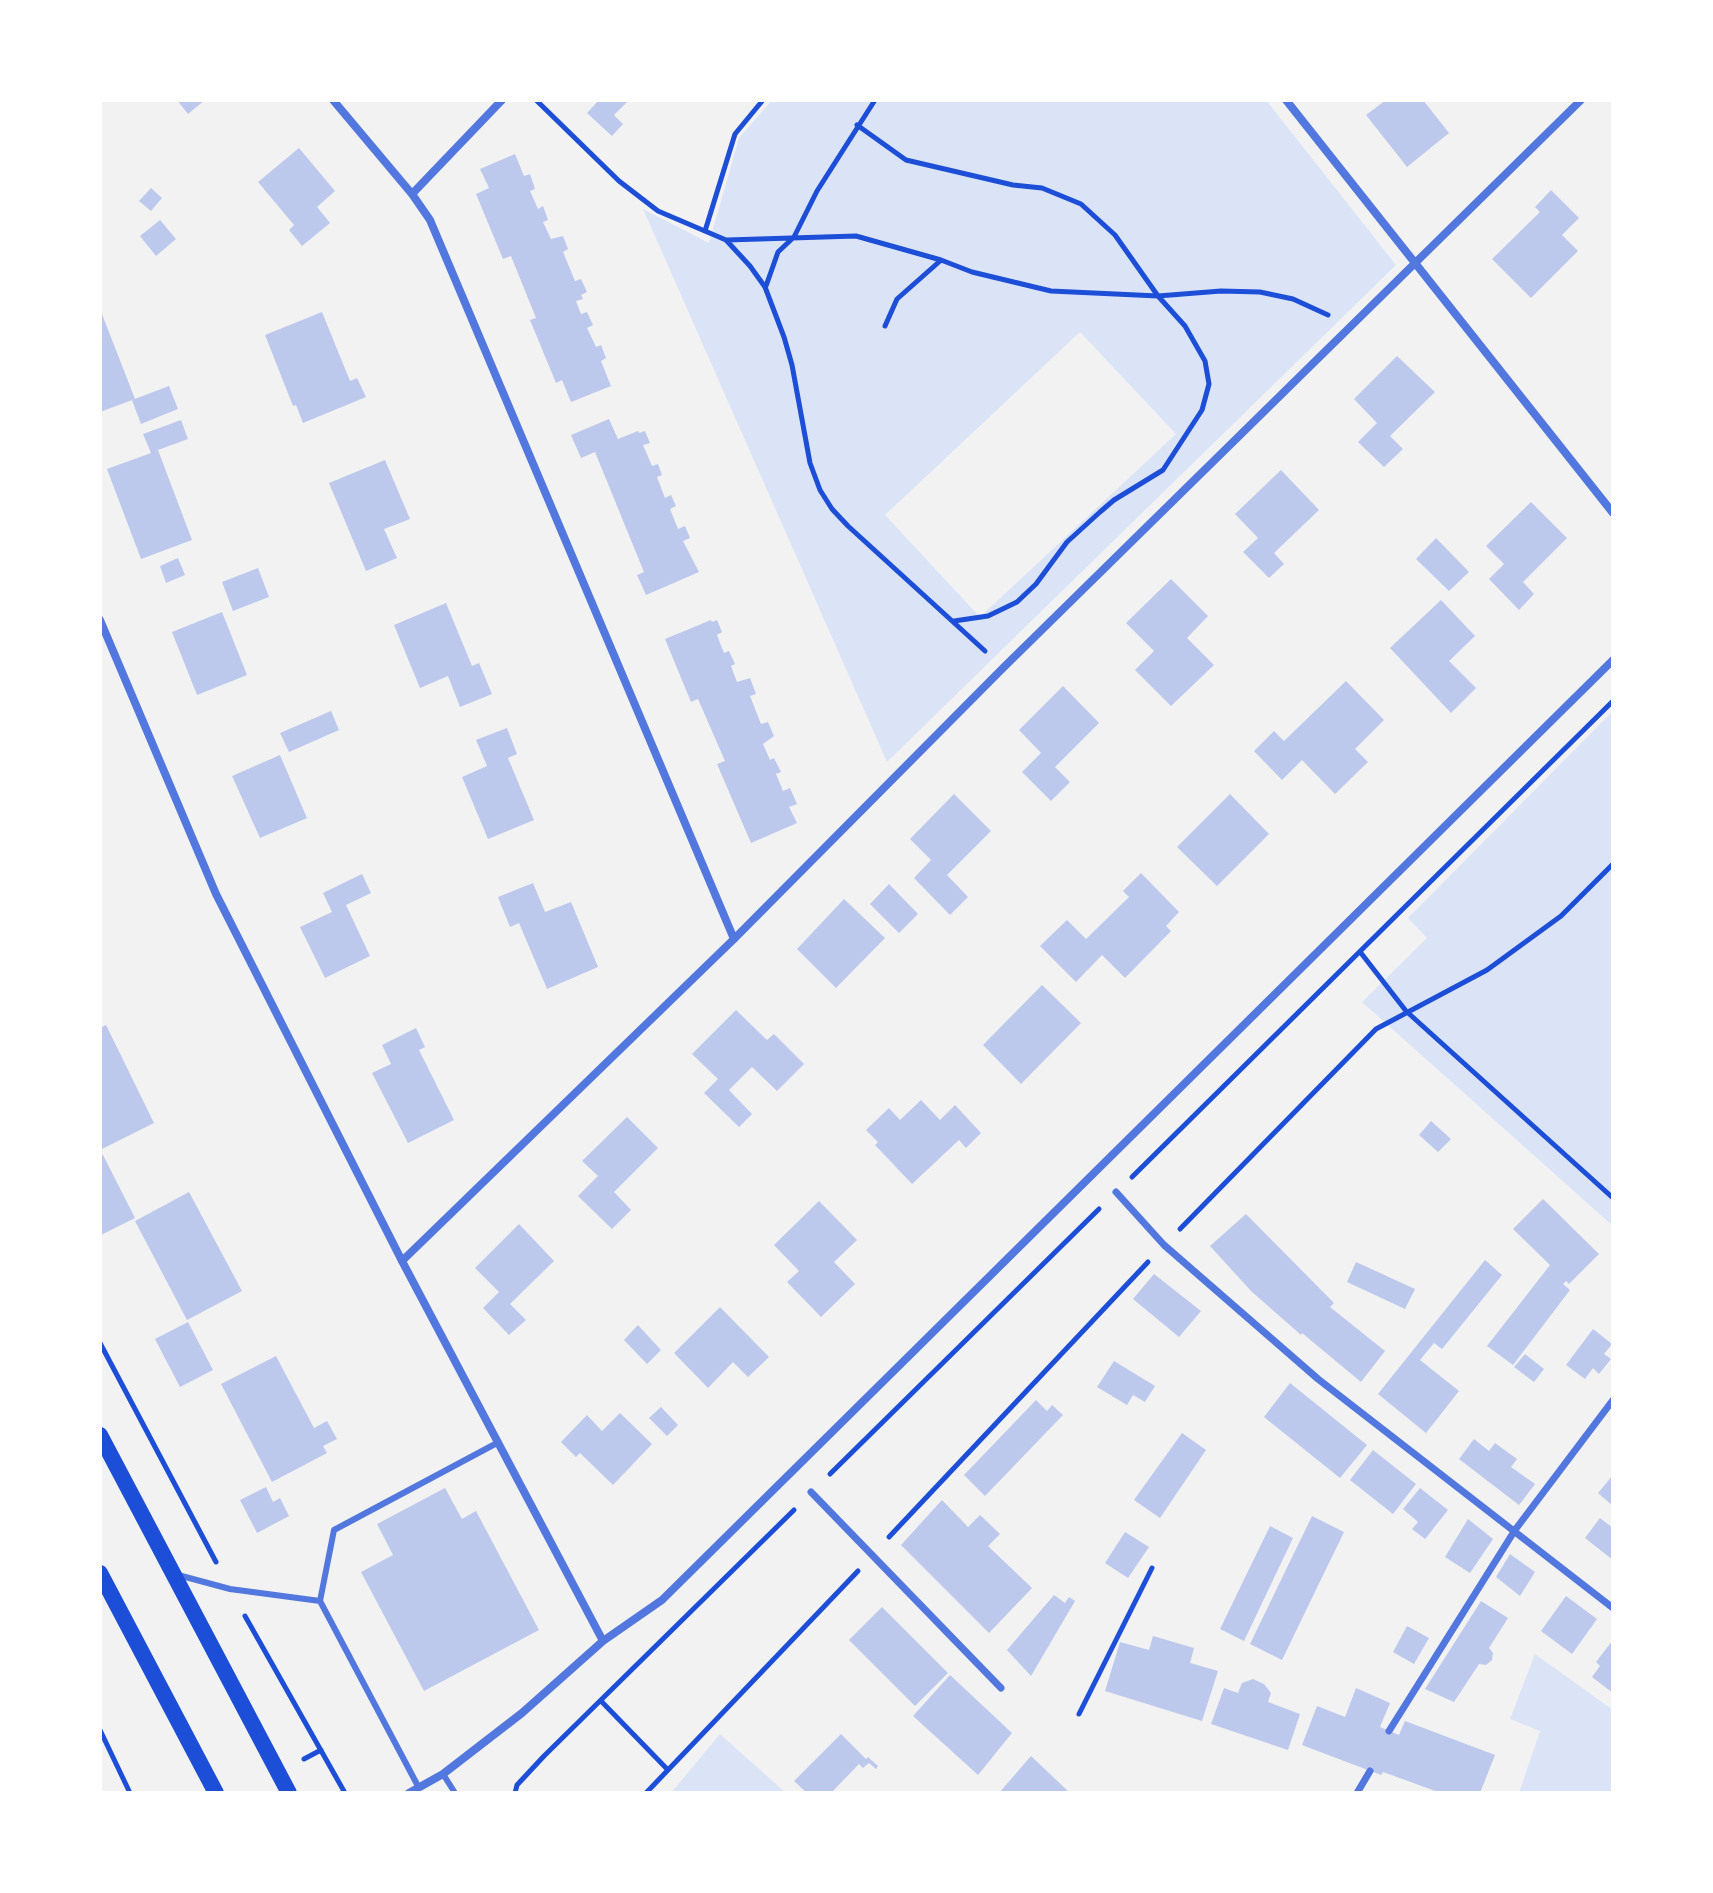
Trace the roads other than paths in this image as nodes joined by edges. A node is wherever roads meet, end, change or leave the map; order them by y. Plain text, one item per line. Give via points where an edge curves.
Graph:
1 (333, 100) edge
2 (502, 100) edge
3 (1286, 100) edge
4 (1581, 100) edge
5 (412, 194) junction
6 (1416, 264) junction
7 (1613, 513) edge
8 (100, 620) edge
9 (1613, 660) edge
10 (734, 939) junction
11 (1116, 1192) road end
12 (402, 1261) junction
13 (1613, 1400) edge
14 (100, 1435) edge
15 (497, 1443) junction
16 (811, 1492) road end
17 (1515, 1530) junction
18 (100, 1573) edge
19 (174, 1574) junction
20 (320, 1601) junction
21 (1613, 1608) edge
22 (603, 1641) junction
23 (1001, 1688) dead end
24 (1389, 1731) dead end
25 (1370, 1771) dead end
26 (443, 1774) junction
27 (419, 1788) junction
28 (216, 1793) edge
29 (289, 1793) edge
30 (409, 1793) edge
31 (455, 1793) edge
32 (1357, 1793) edge

1 - 5 street
2 - 5 street
3 - 6 street
4 - 6 street
5 - 10 street via 430,220
6 - 7 street
6 - 10 street
8 - 12 street via 216,894
9 - 22 street via 662,1600
10 - 12 street
11 - 17 street via 1164,1245 1318,1379
12 - 15 street
13 - 17 street
14 - 19 main road
15 - 20 lane via 334,1530
15 - 22 street
16 - 23 street
17 - 21 street
17 - 24 street
18 - 28 main road
19 - 20 lane via 230,1589
19 - 29 main road
20 - 27 lane
22 - 26 street
25 - 32 street
26 - 27 street
26 - 31 lane
27 - 30 street

